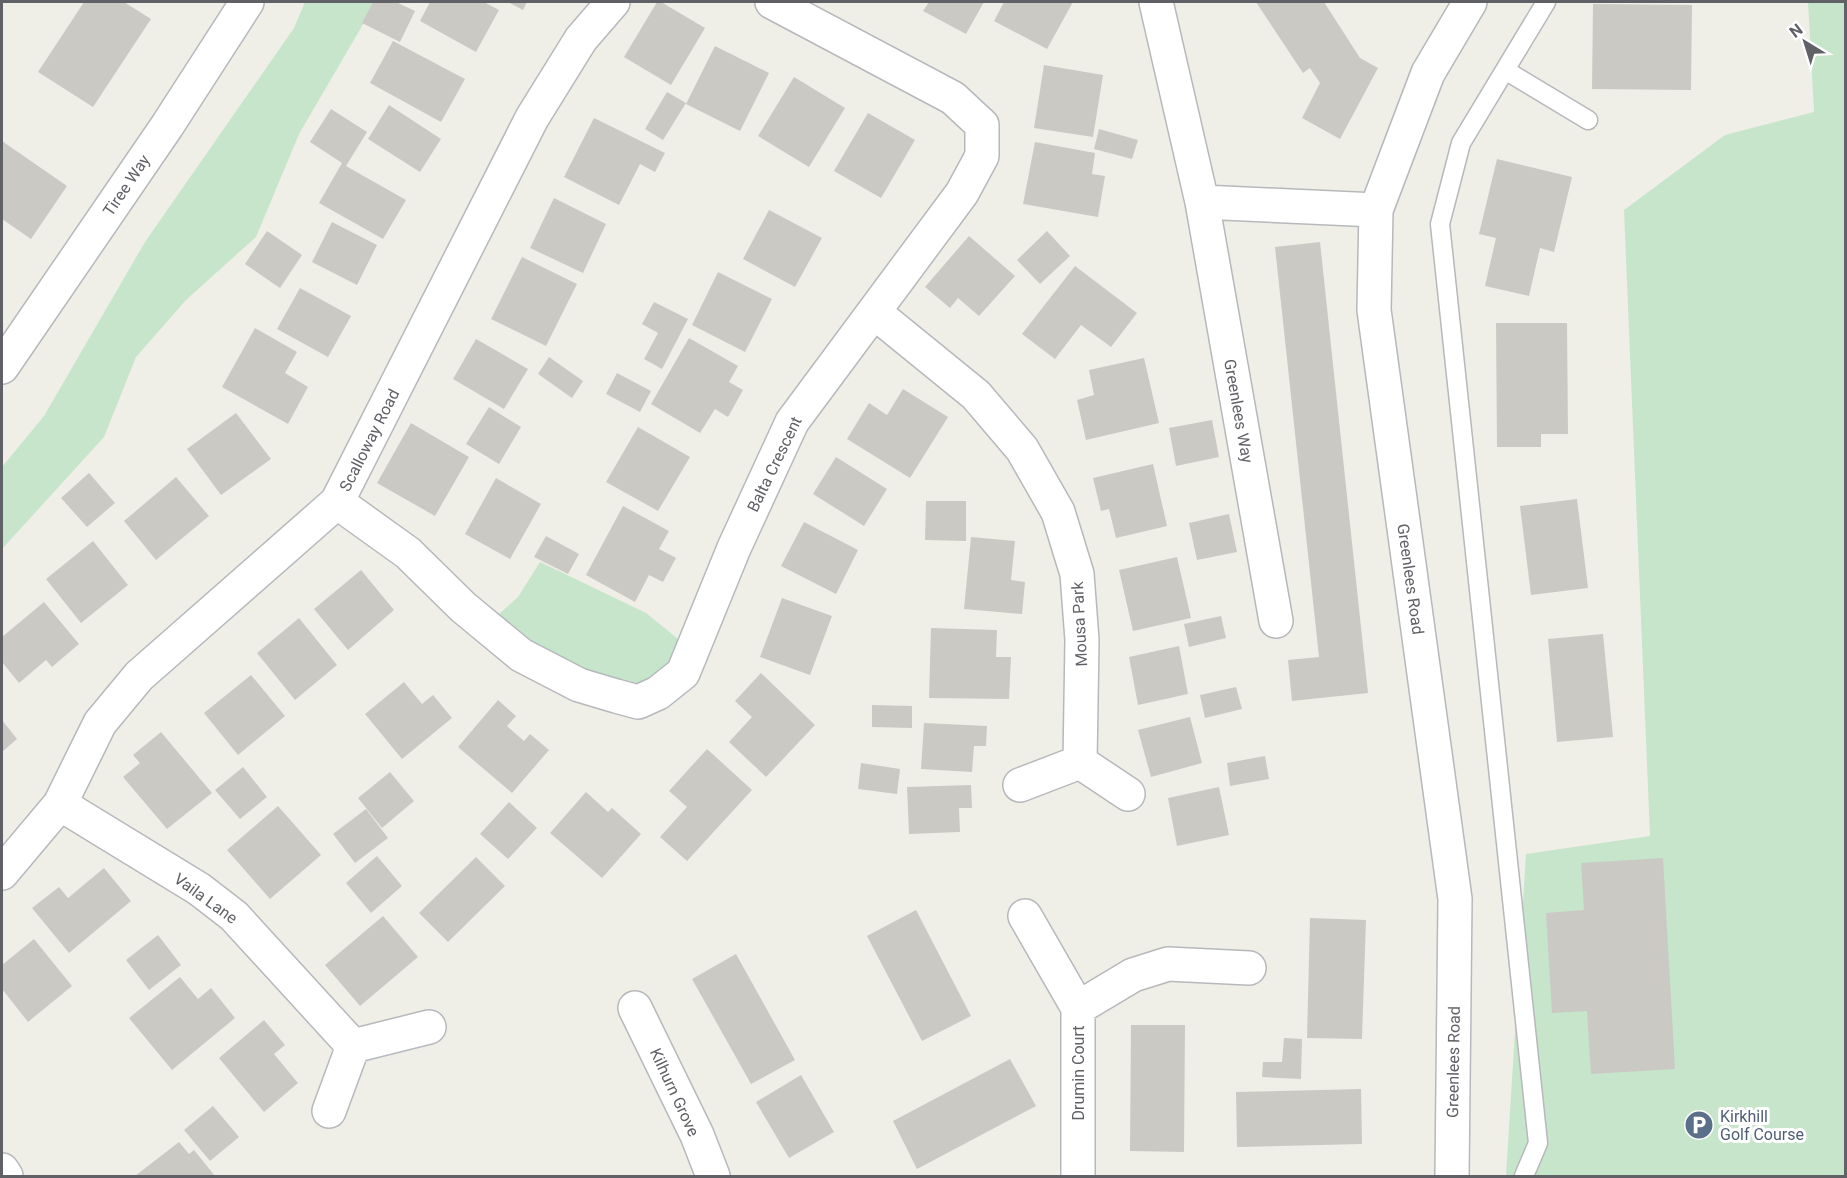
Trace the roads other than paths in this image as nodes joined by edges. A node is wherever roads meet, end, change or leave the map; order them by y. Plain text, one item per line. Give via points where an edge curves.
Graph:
1 (247, 2) edge
2 (613, 2) edge
3 (772, 2) edge
4 (1156, 2) edge
5 (1470, 2) edge
6 (1546, 2) edge
7 (1505, 70) junction
8 (1588, 120) dead end
9 (1202, 202) junction
10 (1376, 210) junction
11 (874, 312) junction
12 (7, 348) edge
13 (337, 502) junction
14 (1276, 621) dead end
15 (1080, 762) junction
16 (1020, 785) dead end
17 (1128, 794) dead end
18 (60, 804) junction
19 (2, 873) edge
20 (1024, 916) dead end
21 (1250, 968) dead end
22 (635, 1008) dead end
23 (1078, 1008) junction
24 (429, 1028) dead end
25 (352, 1046) junction
26 (329, 1111) dead end
27 (2, 1170) edge
28 (6, 1176) edge
29 (713, 1176) edge
30 (1078, 1176) edge
31 (1452, 1176) edge
32 (1524, 1176) edge

1 - 12 street, Tiree Way via 167,126
2 - 13 street, Scalloway Road via 581,39 532,118
3 - 11 street, Balta Crescent via 953,98 982,125 982,156 962,193
4 - 9 street, Greenlees Way
5 - 10 street, Greenlees Road via 1428,73
6 - 7 lane
7 - 8 lane
7 - 32 lane via 1461,143 1440,224 1538,1143
9 - 10 street
9 - 14 street, Greenlees Way
10 - 31 street, Greenlees Road via 1374,310 1455,899
11 - 13 street, Balta Crescent via 792,422 734,548 683,673 658,693 638,702 579,685 521,655 463,607 408,553
11 - 15 street, Mousa Park via 976,395 1022,448 1058,512 1077,574 1083,640
13 - 18 street, Scalloway Road via 139,676 100,723
15 - 16 street
15 - 17 street
18 - 19 street, Scalloway Road
18 - 25 street, Vaila Lane via 199,889 234,916
20 - 23 street
21 - 23 street, Drumin Court via 1168,964 1133,975
22 - 29 street, Kilhurn Grove
23 - 30 street, Drumin Court
24 - 25 street
25 - 26 street
27 - 28 street

